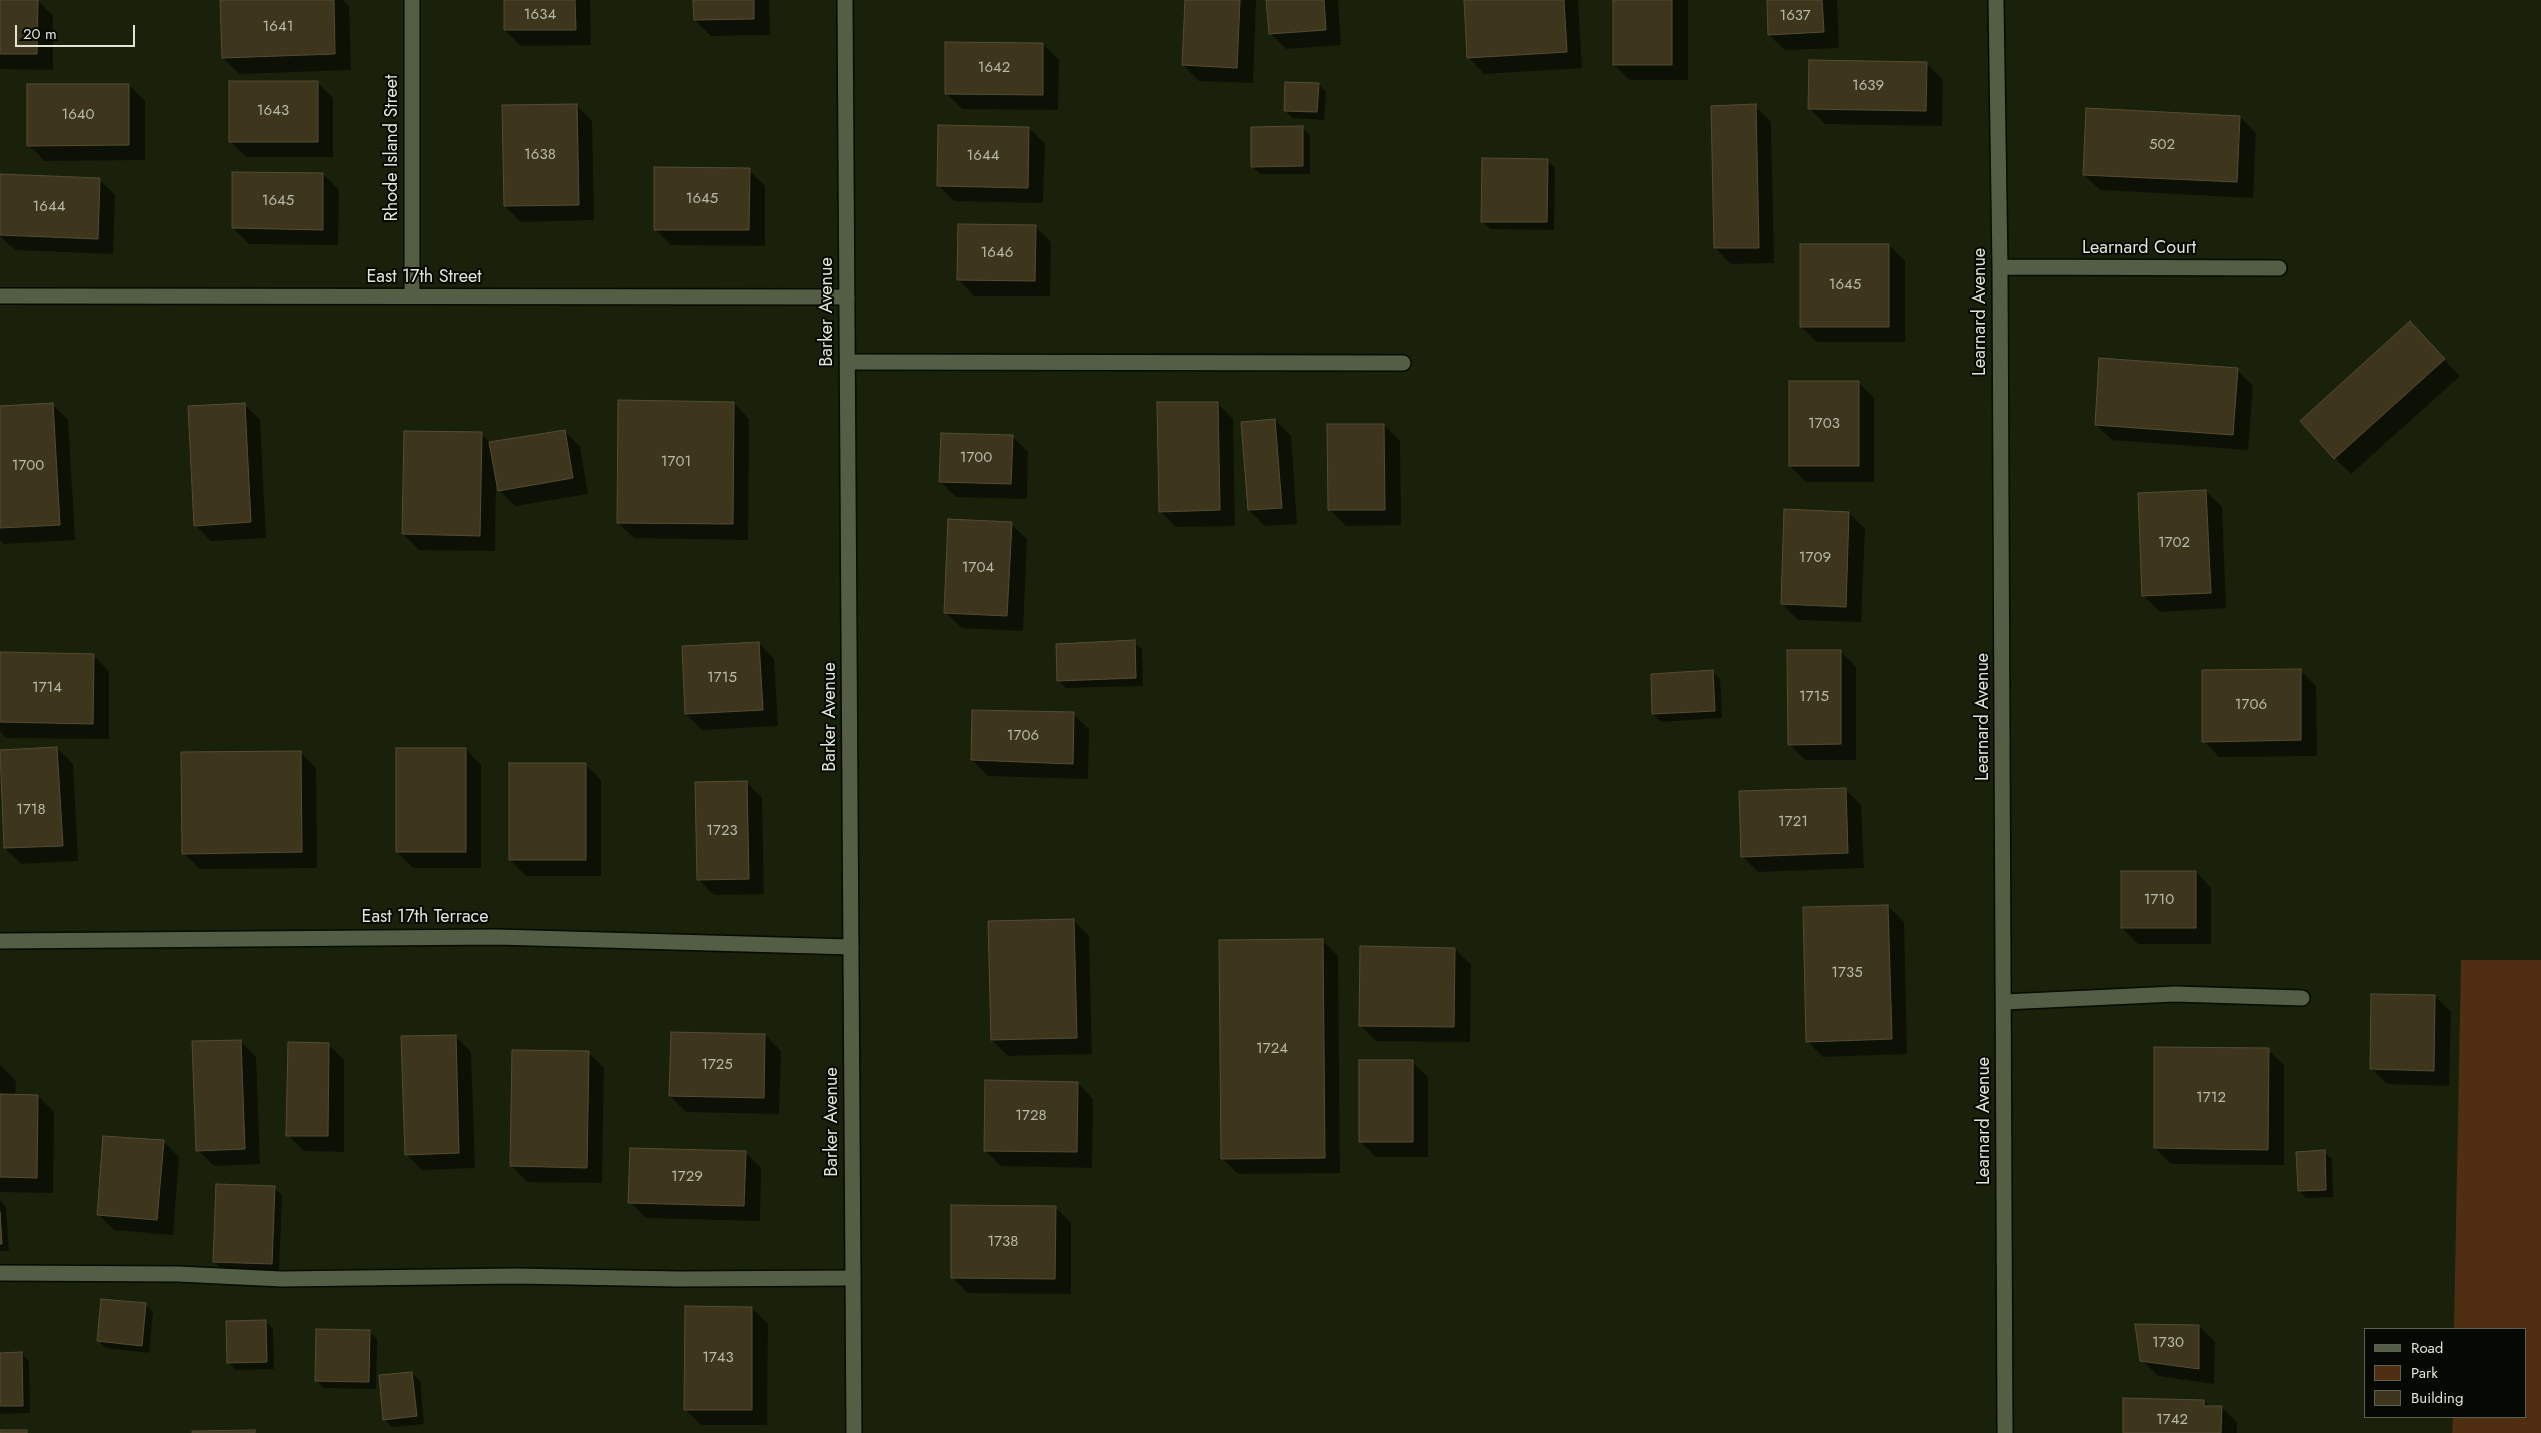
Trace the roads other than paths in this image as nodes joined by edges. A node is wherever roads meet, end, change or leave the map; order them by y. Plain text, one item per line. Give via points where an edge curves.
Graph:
1 (412, 0) edge
2 (845, 0) edge
3 (1996, 0) edge
4 (2000, 267) junction
5 (2279, 268) dead end
6 (0, 296) edge
7 (412, 296) junction
8 (847, 297) junction
9 (848, 362) junction
10 (1403, 363) dead end
11 (0, 941) edge
12 (851, 947) junction
13 (2302, 998) dead end
14 (2004, 1002) junction
15 (0, 1273) edge
16 (853, 1278) junction
17 (854, 1433) edge
18 (2005, 1433) edge

1 - 7 street, Rhode Island Street
2 - 8 street, Barker Avenue
3 - 4 street, Learnard Avenue
4 - 5 street, Learnard Court
4 - 14 street, Learnard Avenue
6 - 7 street, East 17th Street
7 - 8 street, East 17th Street
8 - 9 street, Barker Avenue
9 - 10 street
9 - 12 street, Barker Avenue
11 - 12 street, East 17th Terrace via 497,937
12 - 16 street, Barker Avenue
13 - 14 street via 2175,994
14 - 18 street, Learnard Avenue
15 - 16 street via 178,1274 282,1279 516,1276
16 - 17 street, Barker Avenue

